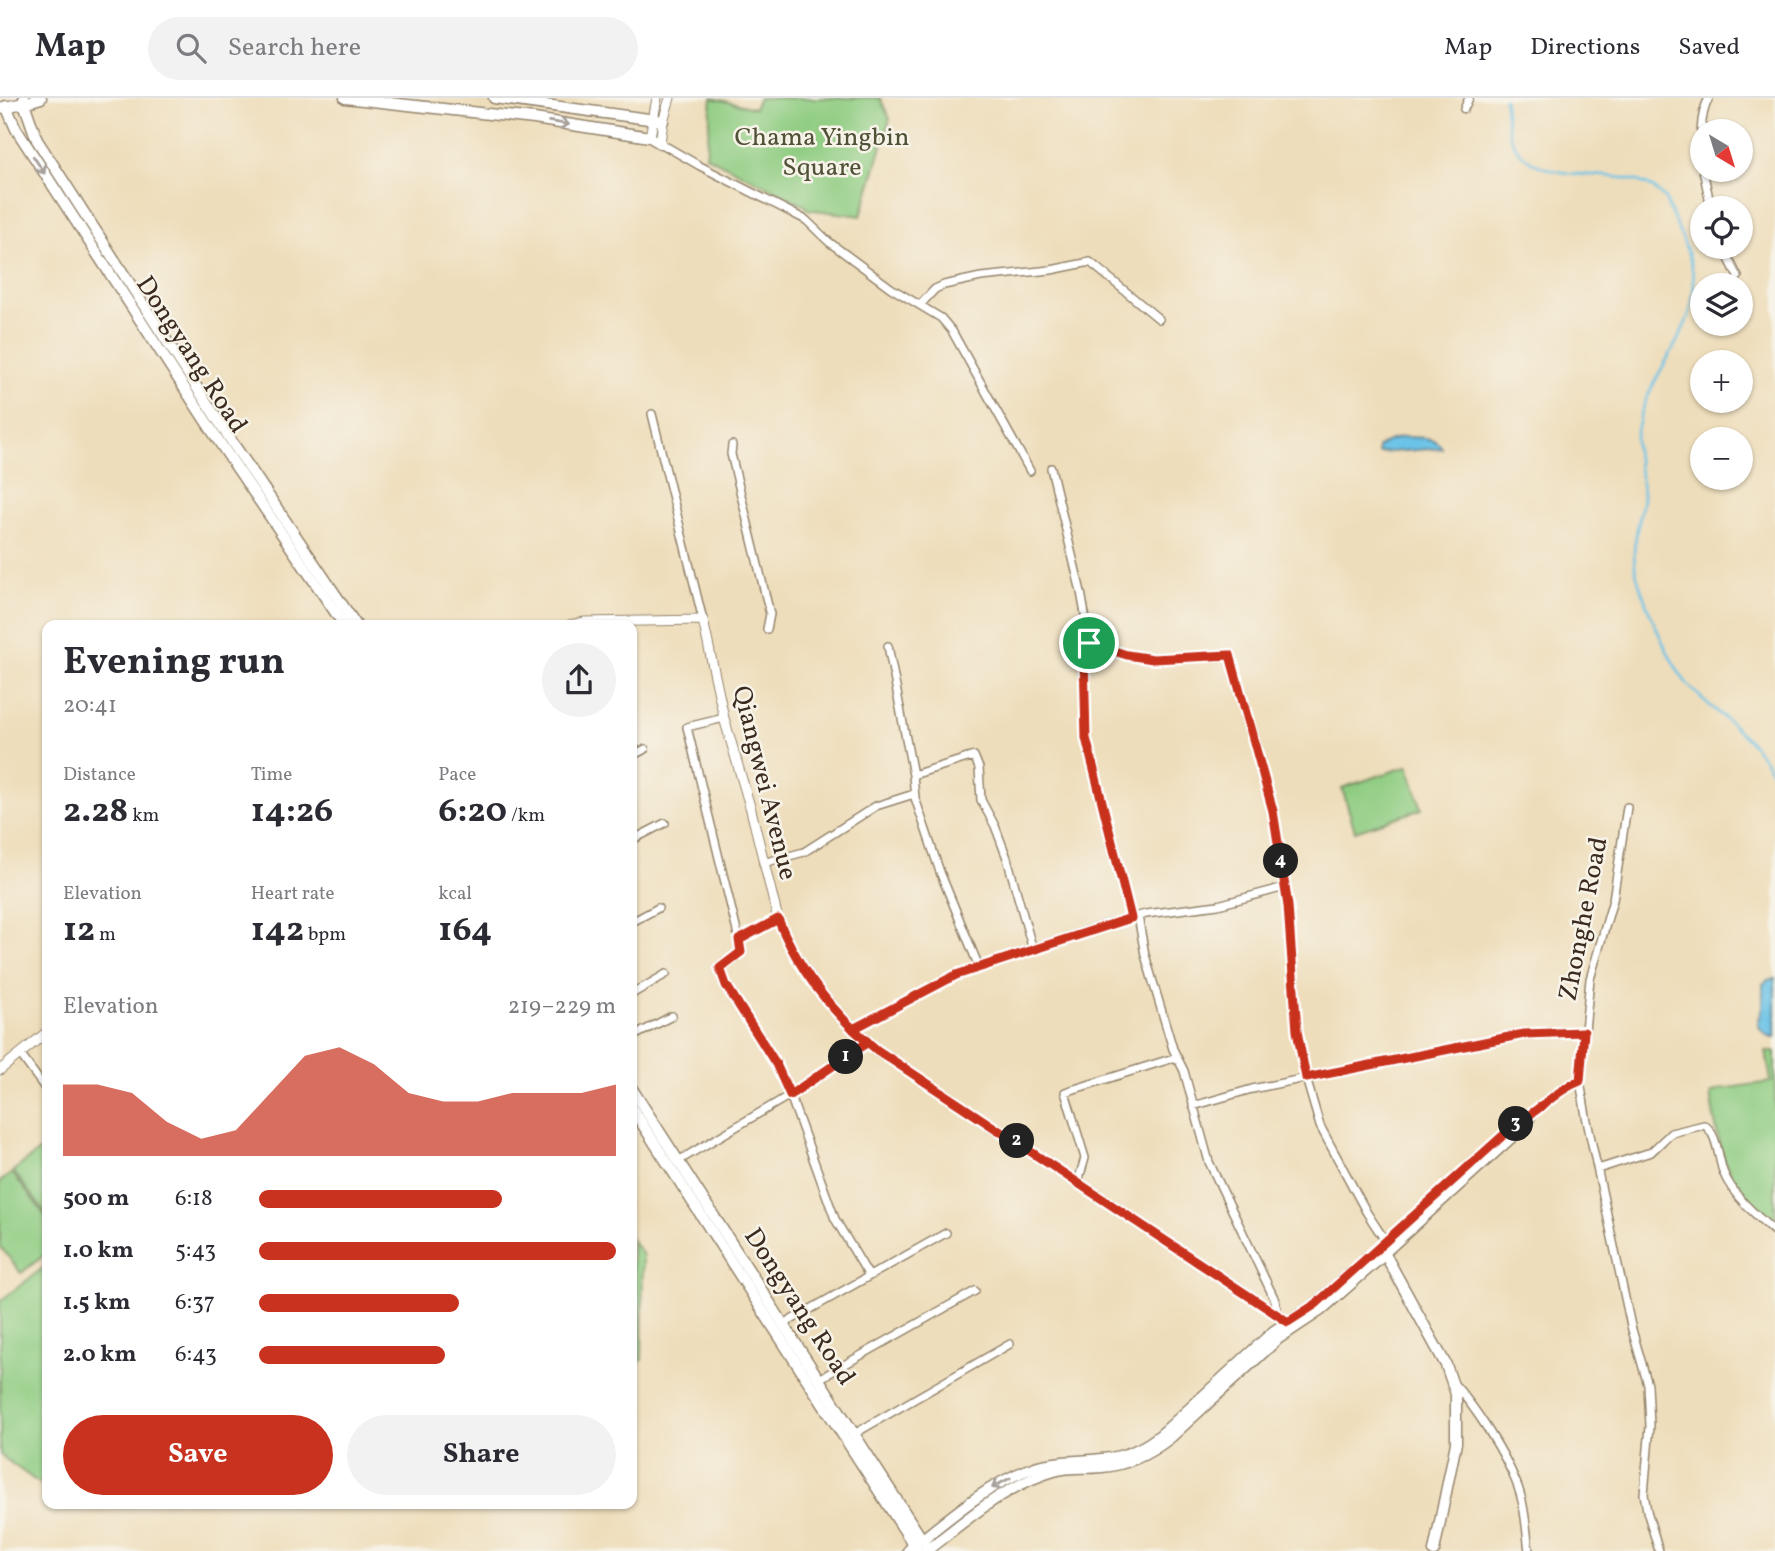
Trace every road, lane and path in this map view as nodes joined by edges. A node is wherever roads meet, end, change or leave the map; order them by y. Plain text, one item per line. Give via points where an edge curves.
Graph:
1 (41, 98) edge
2 (345, 98) edge
3 (494, 98) edge
4 (657, 98) edge
5 (670, 98) edge
6 (1469, 98) edge
7 (1709, 98) edge
8 (24, 101) edge
9 (3, 104) edge
10 (1464, 109) dead end
11 (1703, 119) edge
12 (657, 121) junction
13 (655, 140) junction
14 (920, 305) junction
15 (1159, 319) dead end
16 (652, 414) dead end
17 (732, 445) dead end
18 (1051, 468) dead end
19 (1030, 471) dead end
20 (341, 620) edge
21 (353, 620) edge
22 (703, 620) junction
23 (637, 621) edge
24 (767, 629) dead end
25 (1089, 643) junction
26 (888, 646) dead end
27 (724, 718) junction
28 (645, 749) dead end
29 (637, 753) edge
30 (913, 775) junction
31 (914, 794) junction
32 (1627, 807) dead end
33 (665, 823) dead end
34 (637, 837) edge
35 (763, 863) junction
36 (1285, 887) junction
37 (658, 908) dead end
38 (1135, 917) junction
39 (637, 919) edge
40 (778, 919) junction
41 (739, 940) junction
42 (1033, 950) junction
43 (979, 967) junction
44 (666, 974) dead end
45 (637, 991) edge
46 (671, 1016) dead end
47 (853, 1029) junction
48 (1584, 1032) junction
49 (637, 1034) edge
50 (42, 1036) edge
51 (868, 1042) junction
52 (20, 1054) junction
53 (1177, 1057) junction
54 (0, 1070) edge
55 (1306, 1078) junction
56 (1580, 1081) junction
57 (42, 1084) edge
58 (790, 1095) junction
59 (637, 1097) edge
60 (1194, 1106) junction
61 (1533, 1114) junction
62 (637, 1116) edge
63 (678, 1161) junction
64 (1598, 1169) junction
65 (1078, 1182) junction
66 (1775, 1232) edge
67 (946, 1233) dead end
68 (1384, 1247) junction
69 (869, 1276) junction
70 (975, 1291) dead end
71 (1278, 1315) junction
72 (784, 1324) junction
73 (1292, 1324) junction
74 (1010, 1344) dead end
75 (820, 1379) junction
76 (1452, 1382) junction
77 (854, 1434) junction
78 (920, 1548) edge
79 (1434, 1551) edge
80 (1529, 1551) edge
81 (1659, 1551) edge

1 - 8 main road
2 -> 13 main road via 534,119
3 - 12 main road
4 - 12 street
5 - 12 street
6 - 10 street
7 - 11 street
8 - 9 main road
8 - 21 main road, Dongyang Road via 37,140
9 -> 20 main road, Dongyang Road via 222,446
12 - 13 street
13 - 14 street via 806,220 829,243
14 - 15 street via 944,285 1090,262
14 - 19 street via 942,318 952,331
16 - 22 street
17 - 24 street via 770,614
18 - 25 street
22 - 23 street
22 - 27 street, Qiangwei Avenue
25 - 36 street via 1153,659 1230,655 1273,811
25 - 38 street via 1084,656 1086,738
26 - 30 street
27 - 35 street, Qiangwei Avenue
27 - 41 street via 687,727
28 - 29 street
30 - 31 street
30 - 42 street via 974,755 981,800 1007,858
31 - 35 street via 876,806 804,852
31 - 43 street
32 - 48 street, Zhonghe Road via 1613,901 1590,979
33 - 34 street
35 - 40 street, Qiangwei Avenue
36 - 38 street via 1218,905
36 - 55 street via 1297,1031
37 - 39 street
38 - 42 street
38 - 53 street
40 - 41 street
40 - 47 street, Qiangwei Avenue via 808,975
41 - 58 street via 741,952 720,968
42 - 43 street
43 - 47 street
44 - 45 street
46 - 49 street
47 - 51 street, Qiangwei Avenue
48 - 55 street via 1524,1034
48 - 56 street, Zhonghe Road
50 - 52 street
51 - 58 street
51 - 65 street, Qiangwei Avenue
52 - 54 street
52 - 57 street
53 - 60 street
53 - 65 street via 1065,1092 1084,1158
55 - 60 street
55 - 68 street via 1320,1126
56 - 61 street via 1564,1087
56 - 64 street, Zhonghe Road
58 - 63 street
58 - 69 street via 835,1219
59 - 63 main road, Dongyang Road
60 - 71 street via 1209,1162
61 - 68 street via 1518,1122
61 - 68 street via 1523,1129
62 - 78 main road, Dongyang Road
63 - 72 main road, Dongyang Road
64 - 66 street via 1651,1152 1671,1133 1704,1125 1711,1130 1730,1184
64 - 81 street, Zhonghe Road via 1648,1385 1650,1426 1644,1494
65 - 71 street, Qiangwei Avenue
67 - 69 street
68 - 73 main road
68 - 76 main road
69 - 72 street
70 - 75 street
71 - 73 street, Qiangwei Avenue
72 - 75 main road, Dongyang Road
73 - 78 main road via 1153,1450 1106,1467 1069,1468 1036,1477
74 - 77 street
75 - 77 main road, Dongyang Road
76 - 79 main road via 1456,1443
76 - 80 street via 1474,1406 1517,1482
77 - 78 main road, Dongyang Road

